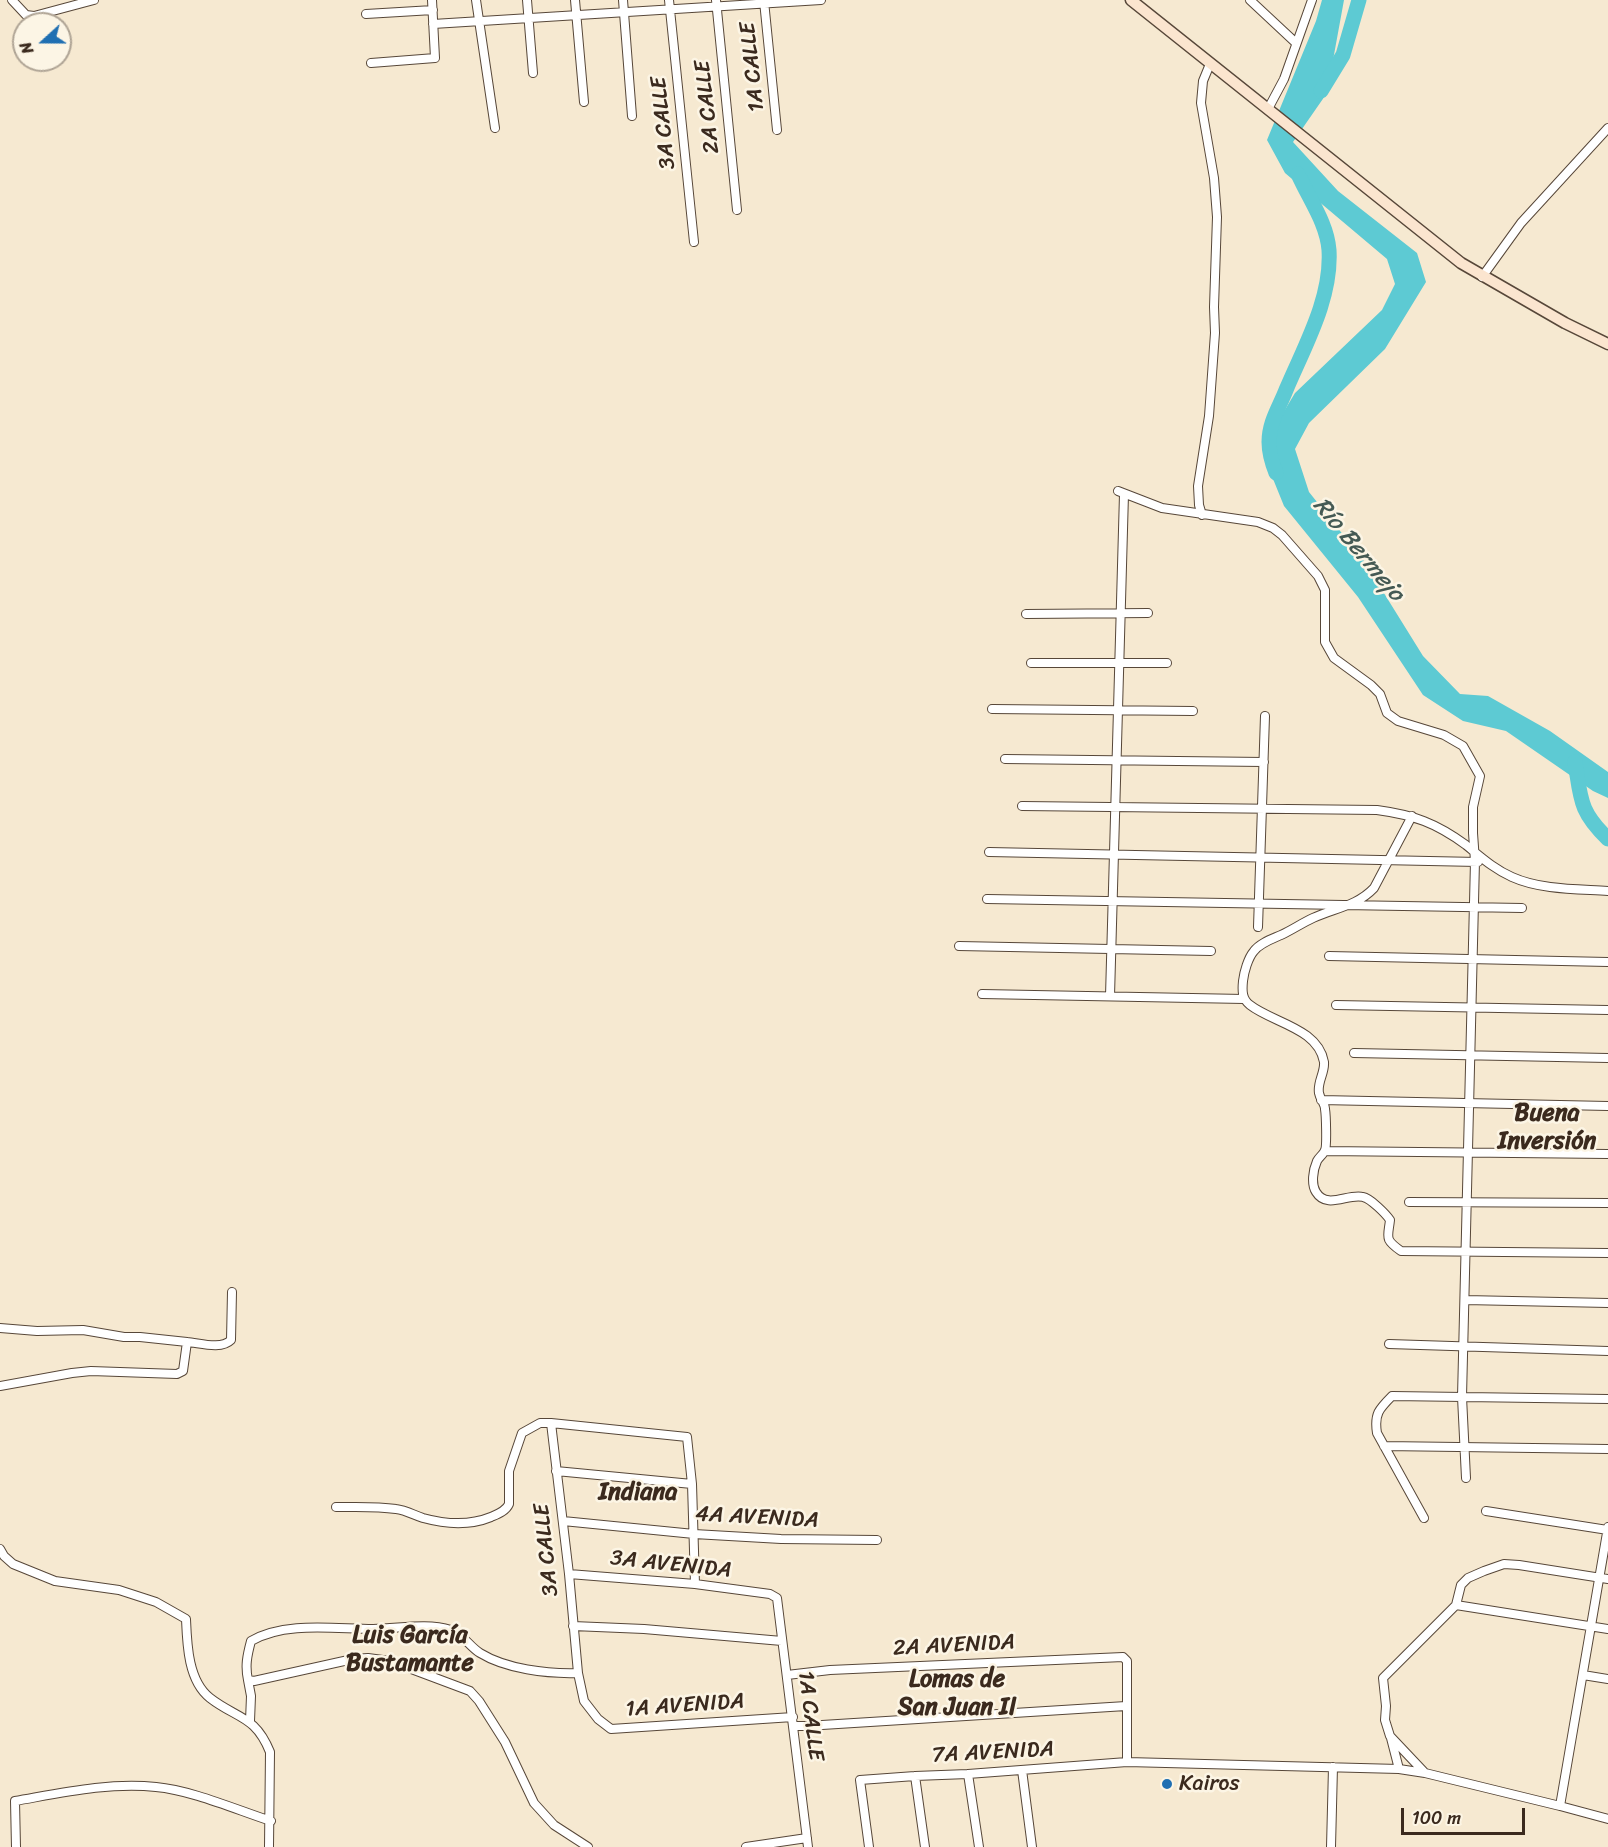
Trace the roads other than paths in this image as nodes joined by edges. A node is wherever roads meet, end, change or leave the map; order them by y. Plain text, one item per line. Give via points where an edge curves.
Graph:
1 (12, 0) edge
2 (94, 0) edge
3 (432, 0) edge
4 (476, 0) edge
5 (527, 0) edge
6 (575, 0) edge
7 (623, 0) edge
8 (669, 0) edge
9 (815, 0) edge
10 (1131, 0) edge
11 (1250, 0) edge
12 (1312, 0) edge
13 (764, 2) edge
14 (716, 4) edge
15 (433, 10) junction
16 (670, 11) junction
17 (624, 13) junction
18 (366, 14) dead end
19 (576, 16) junction
20 (528, 19) junction
21 (479, 22) junction
22 (434, 24) junction
23 (1296, 43) junction
24 (371, 63) dead end
25 (1210, 64) junction
26 (533, 73) dead end
27 (584, 102) dead end
28 (1270, 111) junction
29 (632, 116) dead end
30 (495, 128) dead end
31 (1608, 128) edge
32 (777, 130) dead end
33 (737, 210) dead end
34 (694, 242) dead end
35 (1482, 277) junction
36 (1608, 344) edge
37 (1202, 515) junction
38 (1121, 613) junction
39 (1148, 613) dead end
40 (1026, 614) dead end
41 (1031, 663) dead end
42 (1120, 663) junction
43 (1167, 663) dead end
44 (992, 710) dead end
45 (1119, 711) junction
46 (1193, 711) dead end
47 (1265, 716) dead end
48 (1005, 759) dead end
49 (1117, 760) junction
50 (1264, 762) junction
51 (1022, 806) dead end
52 (1116, 807) junction
53 (1262, 809) junction
54 (1412, 816) junction
55 (988, 852) dead end
56 (1115, 854) junction
57 (1260, 857) junction
58 (1475, 857) junction
59 (1389, 860) junction
60 (1608, 891) edge
61 (987, 899) dead end
62 (1114, 902) junction
63 (1258, 905) junction
64 (1346, 906) junction
65 (1474, 908) junction
66 (1522, 908) dead end
67 (1258, 927) dead end
68 (959, 946) dead end
69 (1112, 950) junction
70 (1211, 951) dead end
71 (1329, 956) dead end
72 (1473, 959) junction
73 (1608, 962) edge
74 (982, 994) dead end
75 (1110, 996) junction
76 (1244, 999) junction
77 (1336, 1005) dead end
78 (1472, 1007) junction
79 (1608, 1010) edge
80 (1354, 1053) dead end
81 (1471, 1055) junction
82 (1608, 1058) edge
83 (1321, 1101) junction
84 (1469, 1104) junction
85 (1608, 1106) edge
86 (1325, 1150) junction
87 (1468, 1152) junction
88 (1608, 1154) edge
89 (1409, 1202) dead end
90 (1467, 1202) junction
91 (1608, 1203) edge
92 (1466, 1252) junction
93 (1608, 1253) edge
94 (232, 1292) dead end
95 (1465, 1300) junction
96 (1608, 1304) edge
97 (0, 1328) edge
98 (187, 1342) junction
99 (1389, 1344) dead end
100 (1464, 1346) junction
101 (1608, 1351) edge
102 (0, 1386) edge
103 (1462, 1397) junction
104 (1608, 1399) edge
105 (551, 1423) junction
106 (1384, 1446) junction
107 (1465, 1447) junction
108 (1608, 1449) edge
109 (556, 1471) junction
110 (1466, 1478) dead end
111 (692, 1484) junction
112 (336, 1507) dead end
113 (1486, 1511) dead end
114 (1424, 1518) dead end
115 (563, 1521) junction
116 (1608, 1529) edge
117 (694, 1534) junction
118 (877, 1540) dead end
119 (0, 1549) edge
120 (569, 1574) junction
121 (1608, 1579) edge
122 (695, 1584) junction
123 (770, 1594) joint
124 (1456, 1605) junction
125 (573, 1626) junction
126 (1591, 1627) junction
127 (1608, 1629) edge
128 (782, 1641) junction
129 (578, 1673) junction
130 (787, 1675) junction
131 (1583, 1675) junction
132 (1608, 1679) edge
133 (248, 1680) junction
134 (1126, 1706) junction
135 (250, 1721) junction
136 (794, 1721) junction
137 (1390, 1736) junction
138 (1127, 1762) junction
139 (1333, 1767) junction
140 (1399, 1768) junction
141 (1022, 1770) junction
142 (1425, 1773) junction
143 (968, 1774) junction
144 (915, 1776) junction
145 (1560, 1806) junction
146 (1608, 1819) edge
147 (271, 1821) junction
148 (807, 1838) junction
149 (16, 1847) edge
150 (269, 1847) edge
151 (588, 1847) edge
152 (746, 1847) edge
153 (808, 1847) edge
154 (869, 1847) edge
155 (925, 1847) edge
156 (979, 1847) edge
157 (1032, 1847) edge
158 (1330, 1847) edge

1 - 2 street via 26,15 34,16
3 - 15 street
4 - 21 street
5 - 20 street
6 - 19 street
7 - 17 street
8 - 16 street, 3A CALLE
9 - 13 street
10 - 25 main road
11 - 23 street
12 - 23 street
13 - 14 street
13 - 32 street, 1A CALLE
14 - 16 street
14 - 33 street, 2A CALLE
15 - 18 street
15 - 22 street
16 - 17 street
16 - 34 street, 3A CALLE
17 - 19 street
17 - 29 street
19 - 20 street
19 - 27 street
20 - 21 street
20 - 26 street
21 - 22 street
21 - 30 street
22 - 24 street via 435,58
23 - 28 street
25 - 28 main road
25 - 37 street via 1201,103 1217,218 1215,333 1209,416 1198,486
28 - 35 main road via 1441,249
31 - 35 street via 1521,223
35 - 36 main road
37 - 38 street via 1162,508 1121,493
37 - 58 street via 1258,522 1282,535 1318,576 1325,590 1325,642 1334,658 1371,685 1380,694 1387,713 1398,721 1444,735 1463,746 1480,776 1473,807
38 - 39 street
38 - 40 street
38 - 42 street
41 - 42 street
42 - 43 street
42 - 45 street
44 - 45 street
45 - 46 street
45 - 49 street
47 - 50 street
48 - 49 street
49 - 50 street
49 - 52 street
50 - 53 street
51 - 52 street
52 - 53 street
52 - 56 street
53 - 54 street via 1377,810
53 - 57 street
54 - 58 street via 1427,821
54 - 59 street
55 - 56 street
56 - 57 street
56 - 62 street
57 - 59 street
57 - 63 street
58 - 59 street
58 - 60 street via 1514,878 1547,886
58 - 65 street
59 - 64 street via 1374,888
61 - 62 street
62 - 63 street
62 - 69 street
63 - 64 street
63 - 67 street
64 - 65 street
64 - 76 street via 1314,917 1254,951 1243,980
65 - 66 street
65 - 72 street
68 - 69 street
69 - 70 street
69 - 75 street
71 - 72 street
72 - 73 street
72 - 78 street
74 - 75 street
75 - 76 street
76 - 83 street via 1261,1013 1298,1030 1317,1046 1324,1063
77 - 78 street
78 - 79 street
78 - 81 street
80 - 81 street
81 - 82 street
81 - 84 street
83 - 84 street
83 - 86 street via 1325,1107
84 - 85 street
84 - 87 street
86 - 87 street
86 - 92 street via 1314,1173 1315,1191 1320,1197 1334,1201 1367,1198 1387,1214 1390,1220 1386,1232 1401,1251
87 - 88 street
87 - 90 street
89 - 90 street
90 - 91 street
90 - 92 street
92 - 93 street
92 - 95 street
94 - 98 street via 231,1340 220,1345
95 - 96 street
95 - 100 street
97 - 98 street via 82,1330
98 - 102 street via 183,1371 177,1374 91,1371
99 - 100 street
100 - 101 street
100 - 103 street
103 - 104 street
103 - 106 street via 1392,1396 1379,1408 1375,1423
103 - 107 street
105 - 109 street, 3A CALLE
105 - 111 street via 687,1437
105 - 112 street via 540,1423 522,1433 509,1472 509,1504 506,1510 489,1517 470,1523 448,1523 398,1509
106 - 107 street
106 - 114 street
107 - 108 street
107 - 110 street
109 - 111 street
109 - 115 street, 3A CALLE
111 - 117 street
113 - 116 street
115 - 117 street, 4A AVENIDA
115 - 120 street, 3A CALLE
116 - 126 street
117 - 118 street, 4A AVENIDA
117 - 122 street
119 - 135 street via 13,1564 55,1581 129,1593 156,1602 186,1619 188,1652 202,1690
120 - 122 street, 3A AVENIDA
120 - 125 street, 3A CALLE
121 - 124 street via 1504,1564 1468,1578 1461,1585
122 - 123 street, 3A AVENIDA
123 - 128 street, 1A CALLE via 777,1598
124 - 126 street
124 - 137 street via 1383,1678 1385,1720
125 - 128 street
125 - 129 street, 3A CALLE
126 - 127 street
126 - 131 street
128 - 130 street, 1A CALLE
129 - 133 street via 540,1672 490,1659 453,1631 407,1626 285,1630 258,1637 250,1641 245,1666
129 - 136 street, 1A AVENIDA via 584,1701 611,1729
130 - 134 street, 2A AVENIDA via 1123,1657 1127,1661
130 - 136 street, 1A CALLE
131 - 132 street
131 - 145 street
133 - 135 street
133 - 151 street via 368,1658 390,1660 470,1691 505,1742 534,1803 554,1825
134 - 136 street, 1A AVENIDA via 806,1726
134 - 138 street
135 - 147 street via 270,1752
136 - 148 street, 1A CALLE
137 - 140 street
137 - 142 street
138 - 139 street, 7A AVENIDA
138 - 141 street, 7A AVENIDA
139 - 140 street, 7A AVENIDA
139 - 158 street
140 - 142 street, 7A AVENIDA
141 - 143 street, 7A AVENIDA
141 - 157 street
142 - 145 street, 7A AVENIDA
143 - 144 street, 7A AVENIDA
143 - 156 street
144 - 154 street, 7A AVENIDA via 860,1780
144 - 155 street
145 - 146 street, 7A AVENIDA
147 - 149 street via 158,1787 122,1785 15,1801
147 - 150 street
148 - 152 street
148 - 153 street, 1A CALLE

